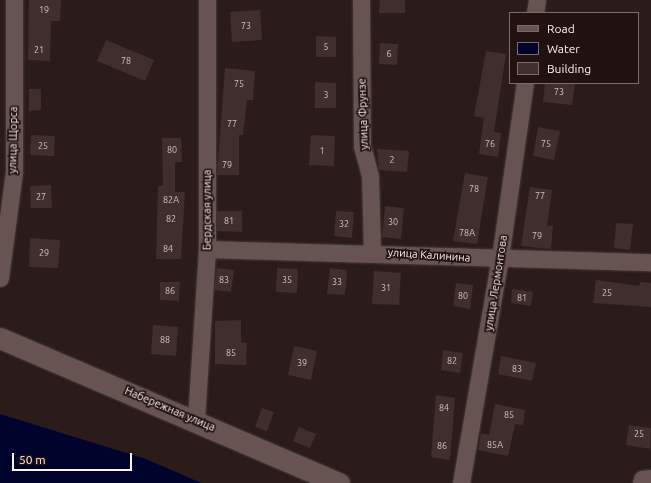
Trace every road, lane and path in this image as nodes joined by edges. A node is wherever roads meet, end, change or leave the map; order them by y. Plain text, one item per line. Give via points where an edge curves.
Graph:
1 (14, 0) edge
2 (207, 0) edge
3 (360, 0) edge
4 (537, 0) edge
5 (535, 12) edge
6 (525, 84) edge
7 (207, 249) junction
8 (372, 252) junction
9 (500, 258) junction
10 (651, 262) edge
11 (0, 278) edge
12 (0, 338) edge
13 (196, 419) junction
14 (651, 478) edge
15 (339, 483) edge
16 (461, 483) edge
17 (641, 483) edge

1 - 11 street, улица Щорса via 14,171
2 - 7 street, Бердская улица
3 - 8 street, улица Фрунзе via 362,146 370,176
4 - 5 street
6 - 9 street, улица Лермонтова
7 - 8 street, улица Калинина
7 - 13 street, Бердская улица
8 - 9 street, улица Калинина via 446,259
9 - 10 street, улица Калинина
9 - 16 street, улица Лермонтова
12 - 13 street, Набережная улица
13 - 15 street, Набережная улица
14 - 17 street via 642,479

